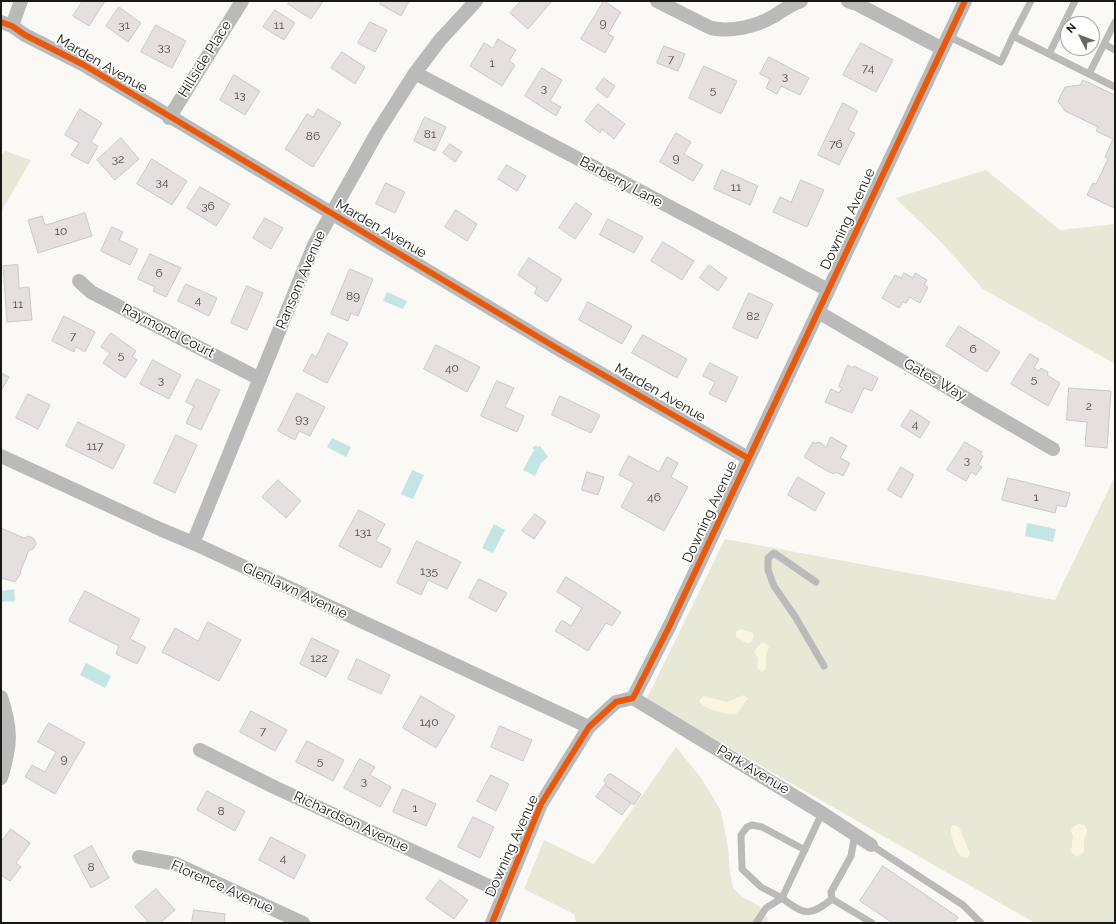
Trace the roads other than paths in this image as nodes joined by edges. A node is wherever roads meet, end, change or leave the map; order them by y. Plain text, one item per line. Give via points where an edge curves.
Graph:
1 (21, 1) edge
2 (242, 1) edge
3 (476, 1) edge
4 (657, 1) edge
5 (801, 1) edge
6 (848, 1) edge
7 (965, 1) edge
8 (1031, 1) edge
9 (1075, 1) edge
10 (1115, 22) edge
11 (7, 24) edge
12 (1014, 36) junction
13 (945, 42) junction
14 (1104, 44) junction
15 (1115, 50) edge
16 (1049, 54) junction
17 (415, 73) junction
18 (1089, 74) junction
19 (1115, 86) edge
20 (169, 118) junction
21 (332, 214) junction
22 (79, 281) dead end
23 (828, 290) junction
24 (818, 312) junction
25 (260, 379) junction
26 (1053, 449) dead end
27 (1, 456) edge
28 (748, 458) junction
29 (193, 543) junction
30 (816, 582) dead end
31 (824, 666) dead end
32 (1, 697) edge
33 (633, 698) junction
34 (589, 727) junction
35 (200, 750) dead end
36 (1, 778) edge
37 (822, 812) junction
38 (855, 834) junction
39 (871, 845) joint
40 (805, 850) junction
41 (139, 856) dead end
42 (504, 892) junction
43 (782, 898) junction
44 (832, 899) junction
45 (303, 923) edge
46 (492, 923) edge
47 (756, 923) edge
48 (872, 923) edge
49 (981, 923) edge

1 - 11 street
2 - 20 street, Hillside Place
3 - 17 street, Ransom Avenue via 440,40
4 - 5 street via 711,28 737,30 766,20
6 - 13 street
7 - 13 street, Downing Avenue
8 - 12 lane
9 - 16 lane
10 - 14 lane
11 - 20 street, Marden Avenue via 84,65
12 - 13 lane via 1000,62
12 - 16 lane
13 - 23 street, Downing Avenue
14 - 15 lane
14 - 18 lane
16 - 18 lane
17 - 21 street, Ransom Avenue via 378,131
17 - 23 street, Barberry Lane
18 - 19 lane
20 - 21 street, Marden Avenue
21 - 25 street, Ransom Avenue via 314,245
21 - 28 street, Marden Avenue
22 - 25 street, Raymond Court via 91,292
23 - 24 street, Downing Avenue
24 - 26 street, Gates Way
24 - 28 street, Downing Avenue
25 - 29 street, Ransom Avenue
27 - 29 street, Glenlawn Avenue
28 - 33 street, Downing Avenue
29 - 34 street, Glenlawn Avenue
30 - 31 lane via 774,553 768,558 768,570 774,586
32 - 36 street via 8,725 9,752
33 - 34 street, Downing Avenue via 616,702
33 - 37 street, Park Avenue
34 - 42 street, Downing Avenue via 542,804
35 - 42 street, Richardson Avenue via 274,787
37 - 38 street, Park Avenue
37 - 40 lane
38 - 39 street, Park Avenue
38 - 44 lane via 851,856 831,892
39 - 49 lane via 963,905
40 - 43 lane
40 - 43 lane via 757,826 747,827 741,835 742,868 761,887
41 - 45 street, Florence Avenue via 176,864
42 - 46 street, Downing Avenue
43 - 44 lane via 795,909 809,913 818,911
43 - 47 lane via 766,908
44 - 48 lane

